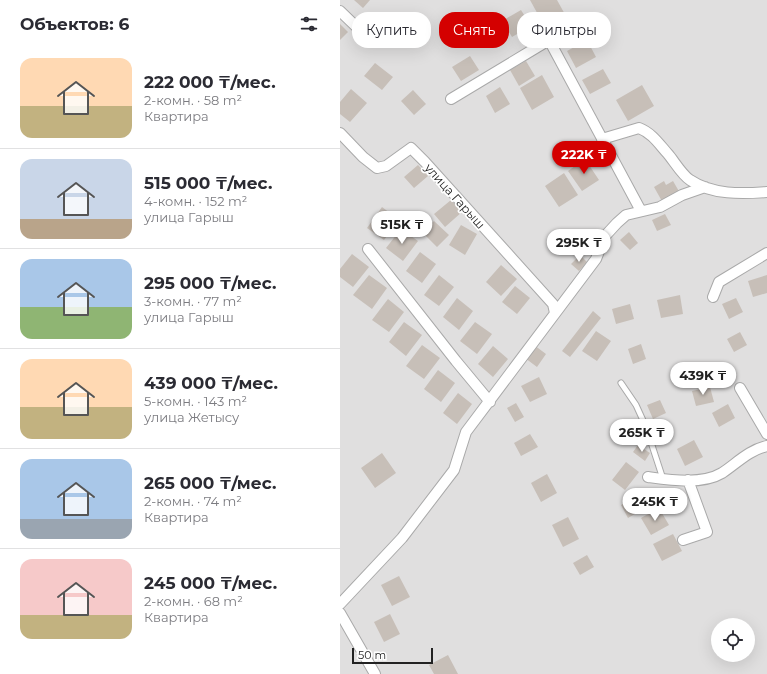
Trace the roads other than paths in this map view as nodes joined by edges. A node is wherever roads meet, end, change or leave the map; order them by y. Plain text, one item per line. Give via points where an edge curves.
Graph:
1 (340, 11) edge
2 (352, 23) edge
3 (451, 99) dead end
4 (340, 133) edge
5 (602, 139) junction
6 (705, 187) junction
7 (767, 192) edge
8 (641, 211) junction
9 (368, 248) dead end
10 (767, 253) edge
11 (713, 297) dead end
12 (555, 313) junction
13 (621, 383) dead end
14 (740, 388) dead end
15 (490, 402) junction
16 (767, 434) edge
17 (767, 446) edge
18 (648, 477) dead end
19 (663, 479) junction
20 (688, 480) junction
21 (683, 540) dead end
22 (340, 604) edge
23 (340, 613) edge
24 (375, 674) edge

1 - 2 street
3 - 5 street via 549,40
4 - 12 street, улица Гарыш via 377,168 386,166 411,148 553,304
5 - 6 street via 639,128 648,132 689,179
5 - 8 street
6 - 7 street via 724,192
6 - 8 street via 682,195 660,207
8 - 12 street via 626,215 605,236 596,259
9 - 15 street
10 - 11 street via 720,282
12 - 15 street
13 - 19 lane via 636,405
14 - 16 street
15 - 22 street via 466,432 454,470 402,538
17 - 20 street via 746,455 720,474 705,479
18 - 19 street
19 - 20 street
20 - 21 street via 707,532
23 - 24 street

